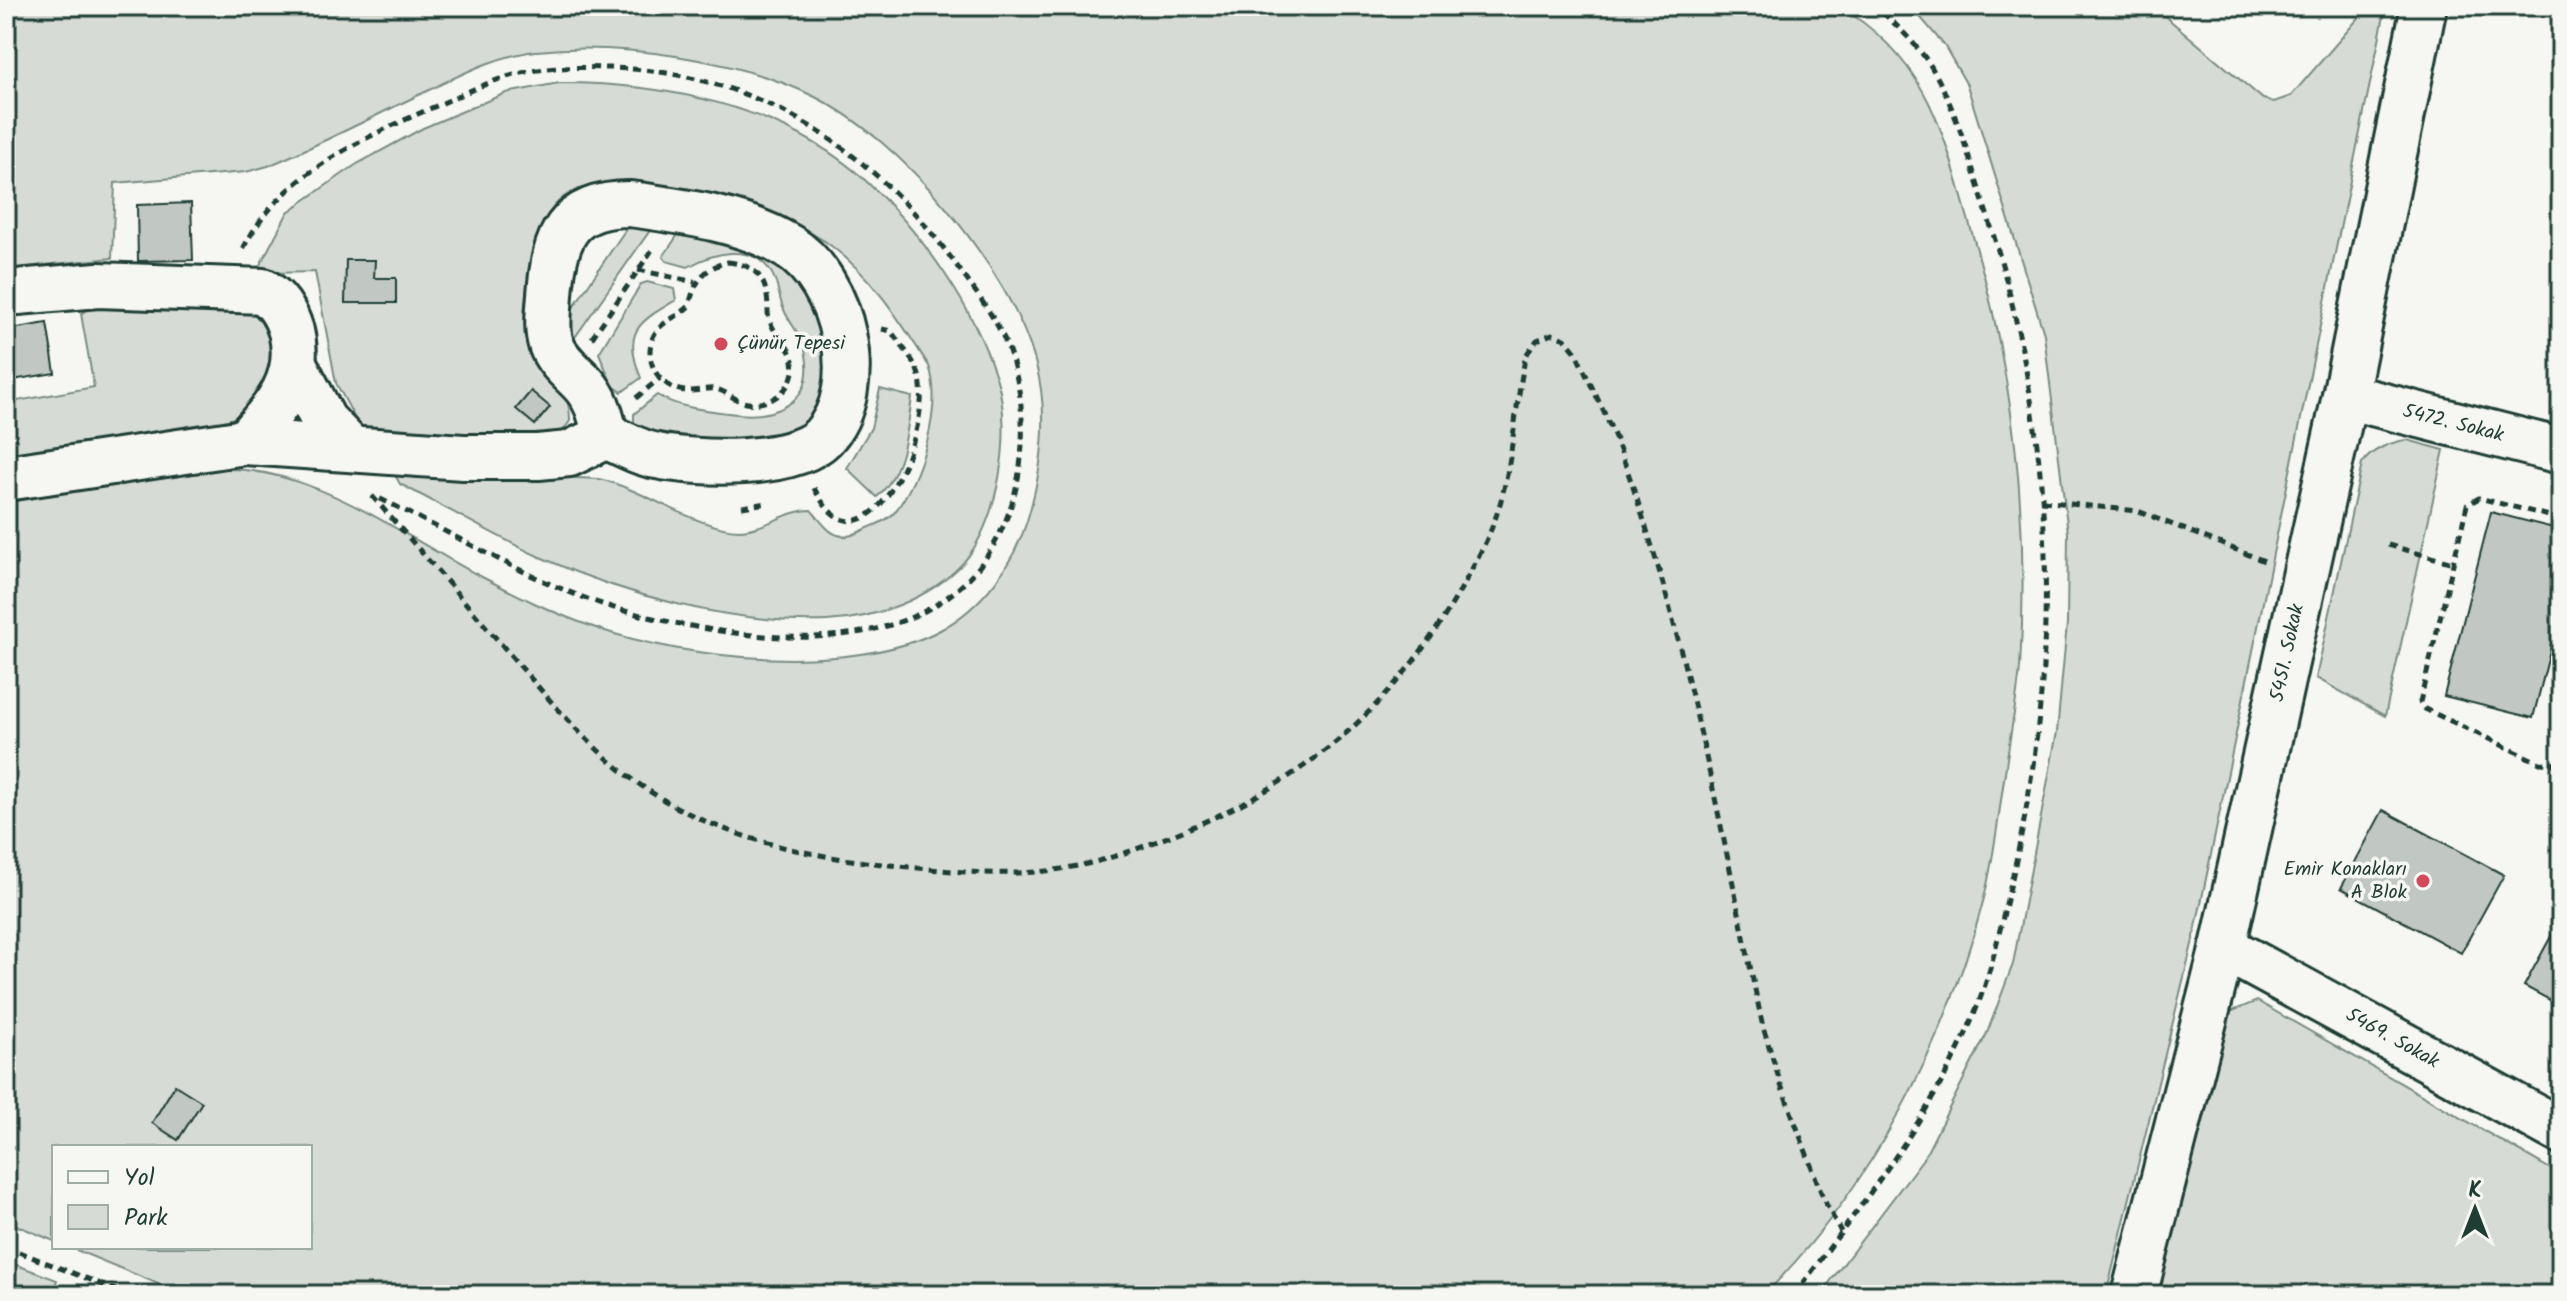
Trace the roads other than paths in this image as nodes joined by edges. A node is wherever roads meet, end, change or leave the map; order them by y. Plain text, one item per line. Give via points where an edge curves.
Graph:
1 (2424, 6) edge
2 (6, 293) edge
3 (294, 364) junction
4 (2345, 396) junction
5 (606, 436) junction
6 (245, 442) junction
7 (2561, 451) edge
8 (357, 469) junction
9 (6, 478) edge
10 (2223, 947) junction
11 (2561, 1131) edge
12 (2134, 1295) edge

1 - 4 street, 5451. Sokak
2 - 3 street via 98,285 263,291 276,299 288,321
3 - 6 street via 278,406
3 - 8 street
4 - 7 street, 5472. Sokak
4 - 10 street, 5451. Sokak
5 - 5 street via 596,402 550,343 557,246 581,213 630,204 677,212 759,232 791,248 811,269 835,305 848,361 838,412 823,437 756,460 700,462 663,457
5 - 8 street via 569,454 463,457
6 - 8 street
6 - 9 street
10 - 11 street, 5469. Sokak
10 - 12 street, 5451. Sokak

